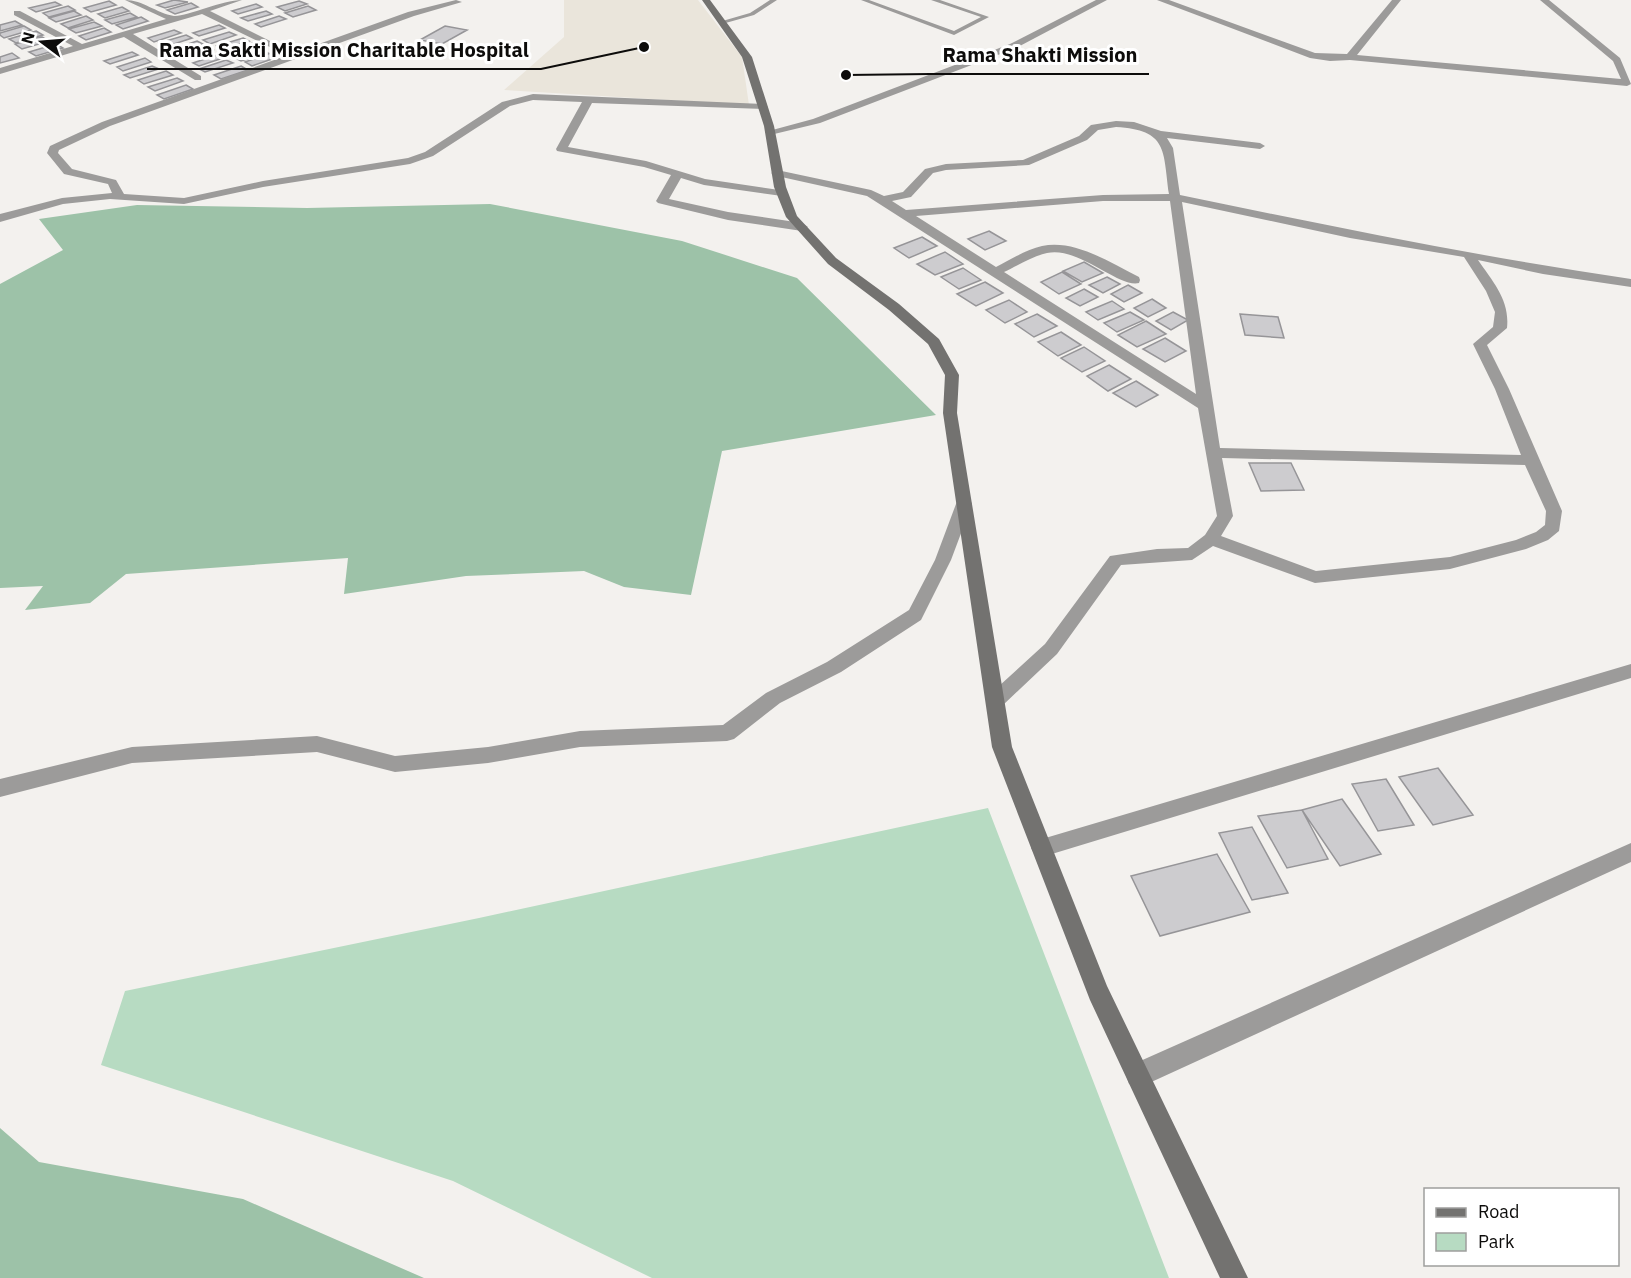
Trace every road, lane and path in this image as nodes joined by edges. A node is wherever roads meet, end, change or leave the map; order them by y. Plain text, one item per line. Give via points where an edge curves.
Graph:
1 (129, 0) edge
2 (238, 0) edge
3 (706, 0) edge
4 (774, 0) edge
5 (864, 0) edge
6 (934, 0) edge
7 (1103, 0) edge
8 (1161, 0) edge
9 (1397, 0) edge
10 (1544, 0) edge
11 (458, 2) dead end
12 (203, 11) junction
13 (17, 13) dead end
14 (174, 19) junction
15 (722, 22) junction
16 (126, 34) junction
17 (81, 47) junction
18 (283, 50) dead end
19 (1350, 57) junction
20 (1617, 60) junction
21 (1631, 62) edge
22 (0, 71) edge
23 (198, 78) dead end
24 (589, 98) junction
25 (763, 107) junction
26 (770, 132) junction
27 (1159, 134) junction
28 (1260, 146) dead end
29 (678, 173) junction
30 (777, 173) junction
31 (782, 193) junction
32 (120, 196) junction
33 (1175, 196) junction
34 (882, 200) junction
35 (903, 214) junction
36 (0, 218) edge
37 (802, 227) junction
38 (1468, 254) junction
39 (995, 272) junction
40 (1134, 280) dead end
41 (1631, 283) edge
42 (1205, 406) junction
43 (1213, 453) junction
44 (1531, 460) junction
45 (964, 504) junction
46 (1211, 538) junction
47 (1631, 671) edge
48 (995, 701) junction
49 (0, 788) edge
50 (1042, 848) junction
51 (1631, 852) edge
52 (1138, 1075) junction
53 (1234, 1278) edge

1 - 14 street
2 - 12 street
3 - 15 street
4 - 15 lane via 752,14
5 - 6 lane via 954,33 986,17
7 - 26 street via 1013,46 816,121
8 - 19 street via 1313,56
9 - 19 street
10 - 20 street
11 - 32 street via 411,14 106,124 54,148 52,153 68,172 112,182
12 - 14 street
12 - 18 street
13 - 17 street
14 - 16 street
15 - 25 street via 747,57
16 - 17 street
16 - 23 street
17 - 22 street
19 - 20 street via 1627,83
20 - 21 street
24 - 25 street
24 - 29 street via 561,149
24 - 32 street via 533,97 506,104 429,154 410,161 262,184 184,201
25 - 26 street
26 - 30 street
27 - 28 street
27 - 33 street via 1168,148
27 - 34 street via 1134,125 1095,127 1083,138 1025,163 929,171 907,195
29 - 31 street via 704,182
29 - 37 street via 662,201
30 - 31 street
30 - 34 street via 872,193
31 - 37 street via 792,217
32 - 36 street via 62,201
33 - 35 street
33 - 38 street via 1350,234
33 - 42 street
34 - 35 street
35 - 39 street
37 - 45 street via 832,261 934,342 952,375 950,413
38 - 41 street
38 - 44 street via 1502,312 1500,328 1480,344
39 - 40 street via 1053,248 1078,252
39 - 42 street
42 - 43 street
43 - 44 street
43 - 46 street via 1225,516
44 - 46 street via 1554,511 1553,527 1520,545 1483,555 1450,563 1315,577
45 - 48 street
45 - 49 street via 943,560 915,615 834,667 773,698 727,733 580,739 488,755 394,764 317,744 132,755
46 - 48 street via 1192,554 1116,560 1051,649
47 - 50 street
48 - 50 street via 1002,747
50 - 52 street via 1098,992
51 - 52 street
52 - 53 street

